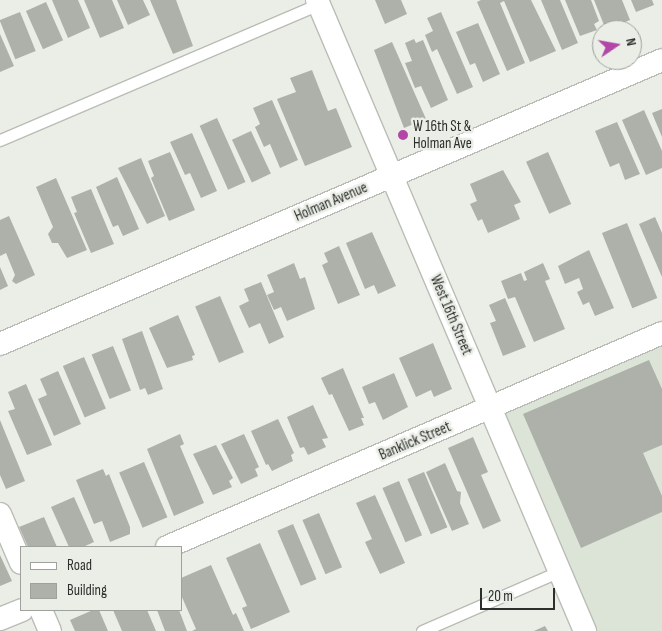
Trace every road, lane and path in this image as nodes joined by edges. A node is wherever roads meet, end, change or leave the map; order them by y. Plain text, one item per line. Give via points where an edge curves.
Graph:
1 (321, 1) edge
2 (662, 60) edge
3 (0, 140) edge
4 (391, 176) junction
5 (662, 333) edge
6 (0, 344) edge
7 (491, 408) junction
8 (0, 514) edge
9 (169, 546) edge
10 (20, 562) edge
11 (560, 571) junction
12 (20, 611) edge
13 (41, 611) edge
14 (0, 619) edge
15 (50, 631) edge
16 (422, 631) edge
17 (585, 631) edge

1 - 3 lane
1 - 4 street, West 16th Street
2 - 4 street, Holman Avenue
4 - 6 street, Holman Avenue
4 - 7 street, West 16th Street
5 - 7 street, Banklick Street
7 - 9 street, Banklick Street
7 - 11 street, West 16th Street
8 - 10 street
11 - 16 lane
11 - 17 street, West 16th Street
12 - 14 street
13 - 15 street

